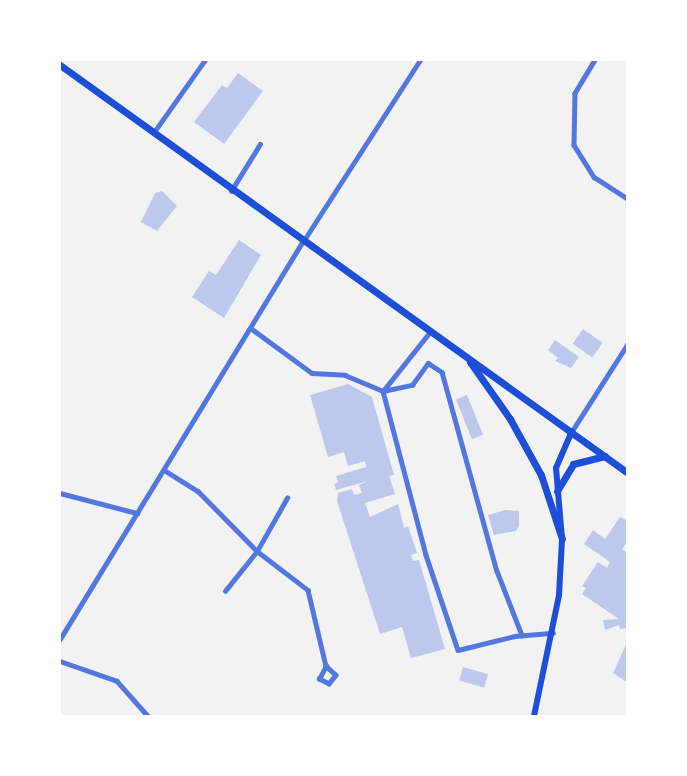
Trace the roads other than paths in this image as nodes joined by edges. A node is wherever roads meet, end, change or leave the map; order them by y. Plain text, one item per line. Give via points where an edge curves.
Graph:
1 (205, 60) edge
2 (420, 60) edge
3 (595, 60) edge
4 (60, 65) edge
5 (154, 133) junction
6 (260, 144) dead end
7 (231, 191) junction
8 (628, 199) edge
9 (302, 243) junction
10 (252, 329) junction
11 (430, 332) junction
12 (628, 343) edge
13 (466, 356) junction
14 (383, 391) junction
15 (572, 431) junction
16 (605, 456) junction
17 (164, 470) junction
18 (628, 473) edge
19 (557, 491) junction
20 (60, 493) edge
21 (287, 498) dead end
22 (137, 513) junction
23 (562, 538) junction
24 (257, 551) junction
25 (225, 592) dead end
26 (552, 633) junction
27 (522, 635) junction
28 (60, 639) edge
29 (60, 661) edge
30 (326, 666) dead end
31 (148, 716) edge
32 (534, 716) edge

1 - 5 street
2 - 9 street
3 - 8 street via 575,93 574,145 594,177
4 - 5 main road
5 - 7 main road
6 - 7 street
7 - 9 main road
9 - 10 street
9 - 11 main road
10 - 14 street via 312,373 345,375
10 - 17 street
11 - 13 main road
11 - 14 street
12 - 15 street
13 - 15 main road
13 - 23 main road via 510,419 541,475
14 - 27 street via 426,555 458,650
14 - 27 street via 412,385 428,363 442,372 497,571
15 - 16 main road
15 - 19 main road via 556,468
16 - 18 main road
16 - 19 main road via 573,464
17 - 22 street
17 - 24 street via 198,491
19 - 23 main road
20 - 22 street
21 - 24 street
22 - 28 street
23 - 26 main road
24 - 25 street
24 - 30 street via 307,590
26 - 27 street
26 - 32 main road
29 - 31 street via 117,681

